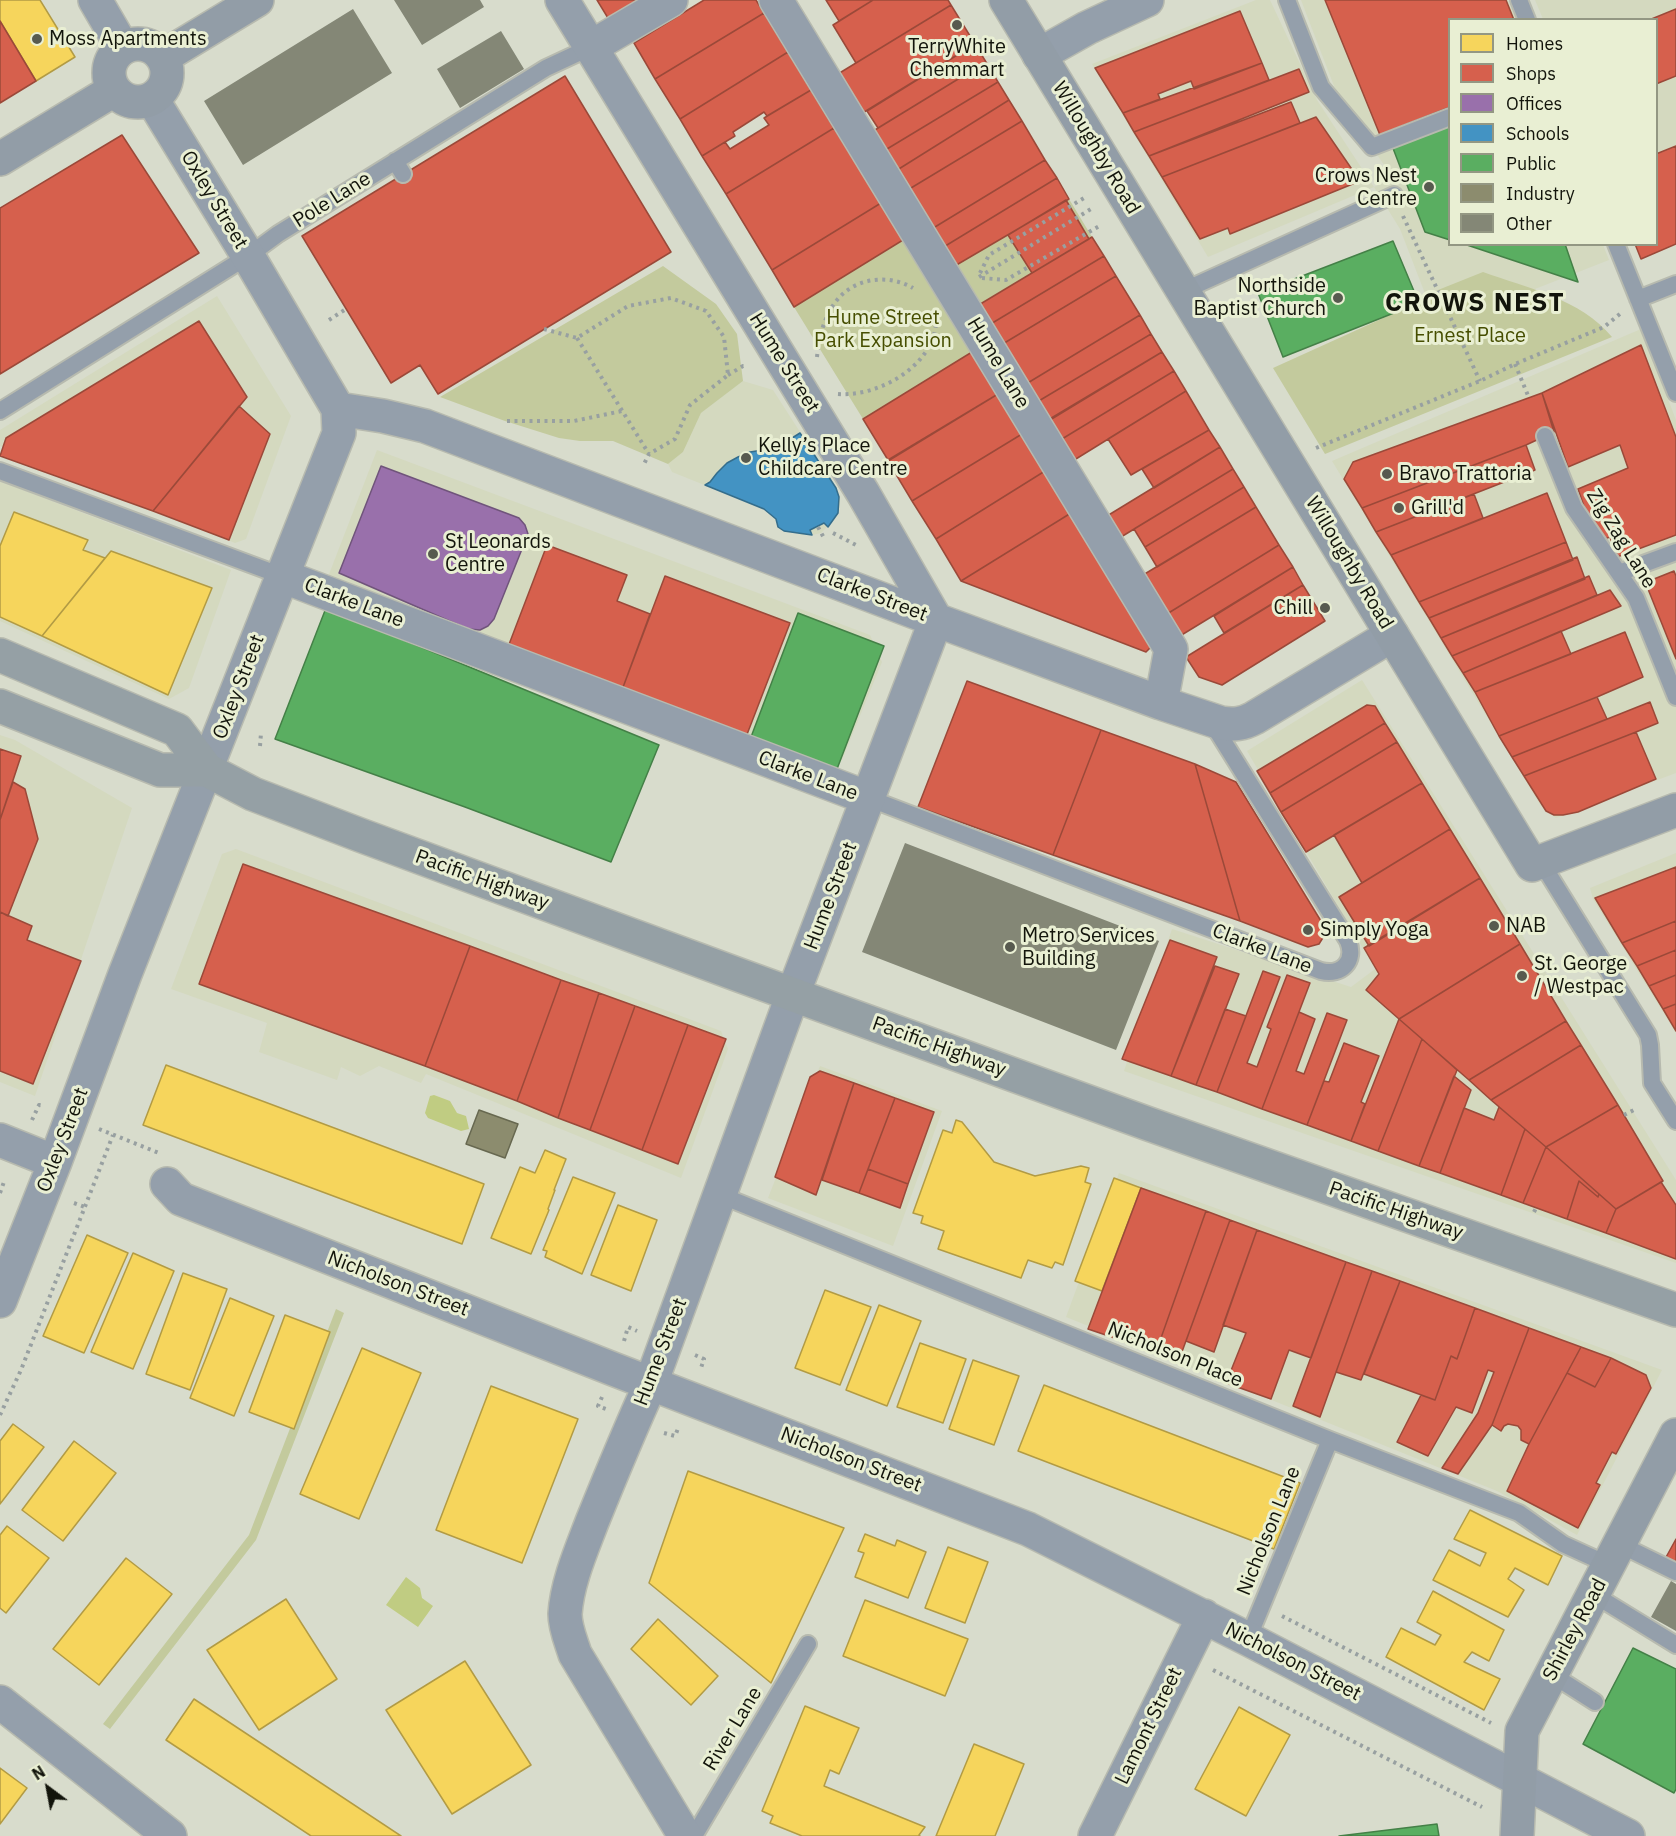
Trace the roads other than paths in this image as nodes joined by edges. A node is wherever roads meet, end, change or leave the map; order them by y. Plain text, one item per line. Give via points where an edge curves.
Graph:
1 (95, 0) edge
2 (257, 0) edge
3 (562, 0) edge
4 (671, 0) edge
5 (776, 0) edge
6 (1006, 0) edge
7 (1147, 0) edge
8 (1287, 0) edge
9 (1520, 0) edge
10 (1526, 18) edge
11 (591, 47) junction
12 (123, 48) junction
13 (1039, 55) junction
14 (163, 57) junction
15 (114, 90) junction
16 (152, 99) junction
17 (1448, 117) edge
18 (0, 159) edge
19 (1394, 195) road end
20 (1617, 246) edge
21 (248, 256) junction
22 (1676, 284) edge
23 (1183, 291) junction
24 (1638, 299) junction
25 (1676, 393) edge
26 (338, 410) junction
27 (0, 411) edge
28 (1545, 436) dead end
29 (0, 471) edge
30 (1676, 552) edge
31 (1619, 573) junction
32 (282, 576) junction
33 (936, 620) junction
34 (1392, 635) junction
35 (0, 655) edge
36 (1676, 698) edge
37 (1161, 703) junction
38 (0, 706) edge
39 (1210, 720) junction
40 (207, 770) junction
41 (868, 798) junction
42 (1676, 810) edge
43 (1541, 862) junction
44 (793, 994) junction
45 (1676, 1121) edge
46 (0, 1140) edge
47 (55, 1161) junction
48 (167, 1170) road end
49 (720, 1195) junction
50 (0, 1301) edge
51 (1676, 1310) edge
52 (651, 1383) junction
53 (1676, 1435) edge
54 (1330, 1440) junction
55 (1614, 1554) junction
56 (1676, 1572) edge
57 (1593, 1594) junction
58 (1204, 1616) junction
59 (1248, 1639) junction
60 (808, 1644) dead end
61 (1676, 1645) edge
62 (1551, 1674) junction
63 (0, 1702) edge
64 (1595, 1702) dead end
65 (1519, 1779) junction
66 (170, 1836) edge
67 (685, 1836) edge
68 (694, 1836) edge
69 (1095, 1836) edge
70 (1517, 1836) edge
71 (1628, 1836) edge

1 - 12 street
2 - 14 street
3 - 11 street, Hume Street
4 - 11 street, Pole Lane
5 - 37 street, Hume Lane via 967,286 1171,649
6 - 13 street, Willoughby Road
7 - 13 street
8 - 17 lane via 1321,87 1372,147
9 - 10 lane
11 - 21 lane, Pole Lane via 546,68 399,168 278,234
11 - 33 street, Hume Street
12 - 14 street via 145,44
12 - 15 street via 109,67
13 - 23 street, Willoughby Road
14 - 16 street via 167,80
15 - 16 street via 131,102
15 - 18 street
16 - 21 street, Oxley Street
19 - 23 lane
20 - 24 lane
21 - 26 street, Oxley Street
21 - 27 lane, Pole Lane
22 - 24 lane
23 - 34 street, Willoughby Road
24 - 25 lane
26 - 32 street, Oxley Street via 339,433
26 - 33 street, Clarke Street via 425,426
28 - 31 lane, Zig Zag Lane via 1574,508
29 - 32 lane, Clarke Lane
30 - 31 lane
31 - 36 lane, Zig Zag Lane via 1636,598
32 - 40 street, Oxley Street
32 - 41 street, Clarke Lane
33 - 37 street, Clarke Street
33 - 41 street, Hume Street
34 - 39 street, Clarke Street via 1244,723 1232,725
34 - 43 street, Willoughby Road via 1532,865
35 - 40 main road, Pacific Highway via 177,730
37 - 39 street, Clarke Street
38 - 40 main road, Pacific Highway via 160,770
39 - 41 lane, Clarke Lane via 1348,941 1351,957 1339,970 1321,971
40 - 44 main road, Pacific Highway via 253,794 360,835
40 - 47 street, Oxley Street
41 - 44 street, Hume Street
42 - 43 street
43 - 45 lane, Willoughby Road via 1648,1035 1652,1083
44 - 49 street, Hume Street
44 - 51 main road, Pacific Highway
46 - 47 street
47 - 50 street, Oxley Street
48 - 52 street, Nicholson Street via 181,1199
49 - 52 street, Hume Street
49 - 54 lane, Nicholson Place
52 - 58 street, Nicholson Street via 1028,1529
52 - 67 street, Hume Street via 581,1552 565,1616 575,1654
53 - 55 street, Shirley Road
54 - 55 lane, Nicholson Place via 1519,1513 1563,1544
54 - 59 lane, Nicholson Lane
55 - 56 lane, Nicholson Place
55 - 57 street, Shirley Road
57 - 61 lane
57 - 62 street, Shirley Road
58 - 59 street, Nicholson Street
58 - 69 street, Lamont Street
59 - 65 street, Nicholson Street
60 - 68 lane, River Lane
62 - 64 lane
62 - 65 street, Shirley Road via 1522,1731
63 - 66 street
65 - 70 street, Shirley Road
65 - 71 street, Nicholson Street

